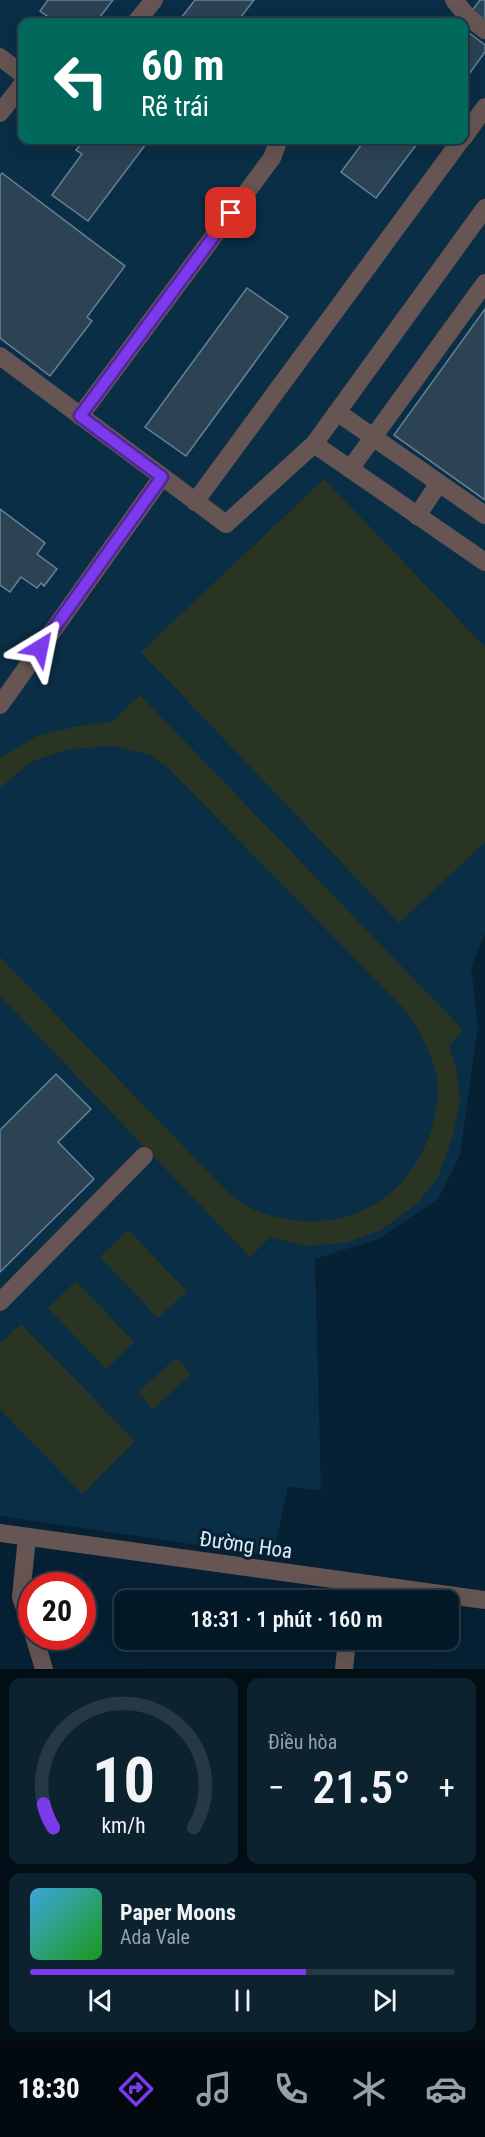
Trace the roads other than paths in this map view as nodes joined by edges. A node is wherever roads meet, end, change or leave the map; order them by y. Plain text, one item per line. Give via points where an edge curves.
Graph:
1 (154, 0) edge
2 (454, 0) edge
3 (139, 18) edge
4 (485, 30) edge
5 (0, 57) edge
6 (18, 71) edge
7 (18, 90) edge
8 (485, 107) edge
9 (0, 113) edge
10 (468, 130) edge
11 (277, 144) edge
12 (458, 144) edge
13 (485, 208) edge
14 (485, 283) edge
15 (0, 356) edge
16 (337, 412) junction
17 (80, 416) junction
18 (373, 437) junction
19 (314, 444) junction
20 (350, 469) junction
21 (162, 477) junction
22 (439, 483) junction
23 (195, 502) junction
24 (485, 515) edge
25 (417, 516) junction
26 (484, 561) edge
27 (0, 705) edge
28 (144, 1156) dead end
29 (0, 1302) edge
30 (0, 1533) edge
31 (27, 1537) junction
32 (24, 1572) edge
33 (341, 1590) edge
34 (459, 1598) edge
35 (485, 1600) edge
36 (38, 1650) edge
37 (346, 1650) edge
38 (44, 1669) edge
39 (344, 1669) edge

1 - 3 street
2 - 4 street
5 - 6 street
7 - 9 street
8 - 10 street
11 - 17 street via 272,158
12 - 23 street
13 - 16 street
14 - 18 street
15 - 17 street
16 - 18 street
16 - 19 street
17 - 21 street
18 - 20 street
18 - 22 street
19 - 20 street
19 - 23 street via 226,524
20 - 25 street
21 - 23 street
21 - 27 street
22 - 24 street
22 - 25 street
25 - 26 street
28 - 29 street
30 - 31 street, Đường Hoa
31 - 32 street
31 - 33 street, Đường Hoa
34 - 35 street, Đường Hoa
36 - 38 street
37 - 39 street

